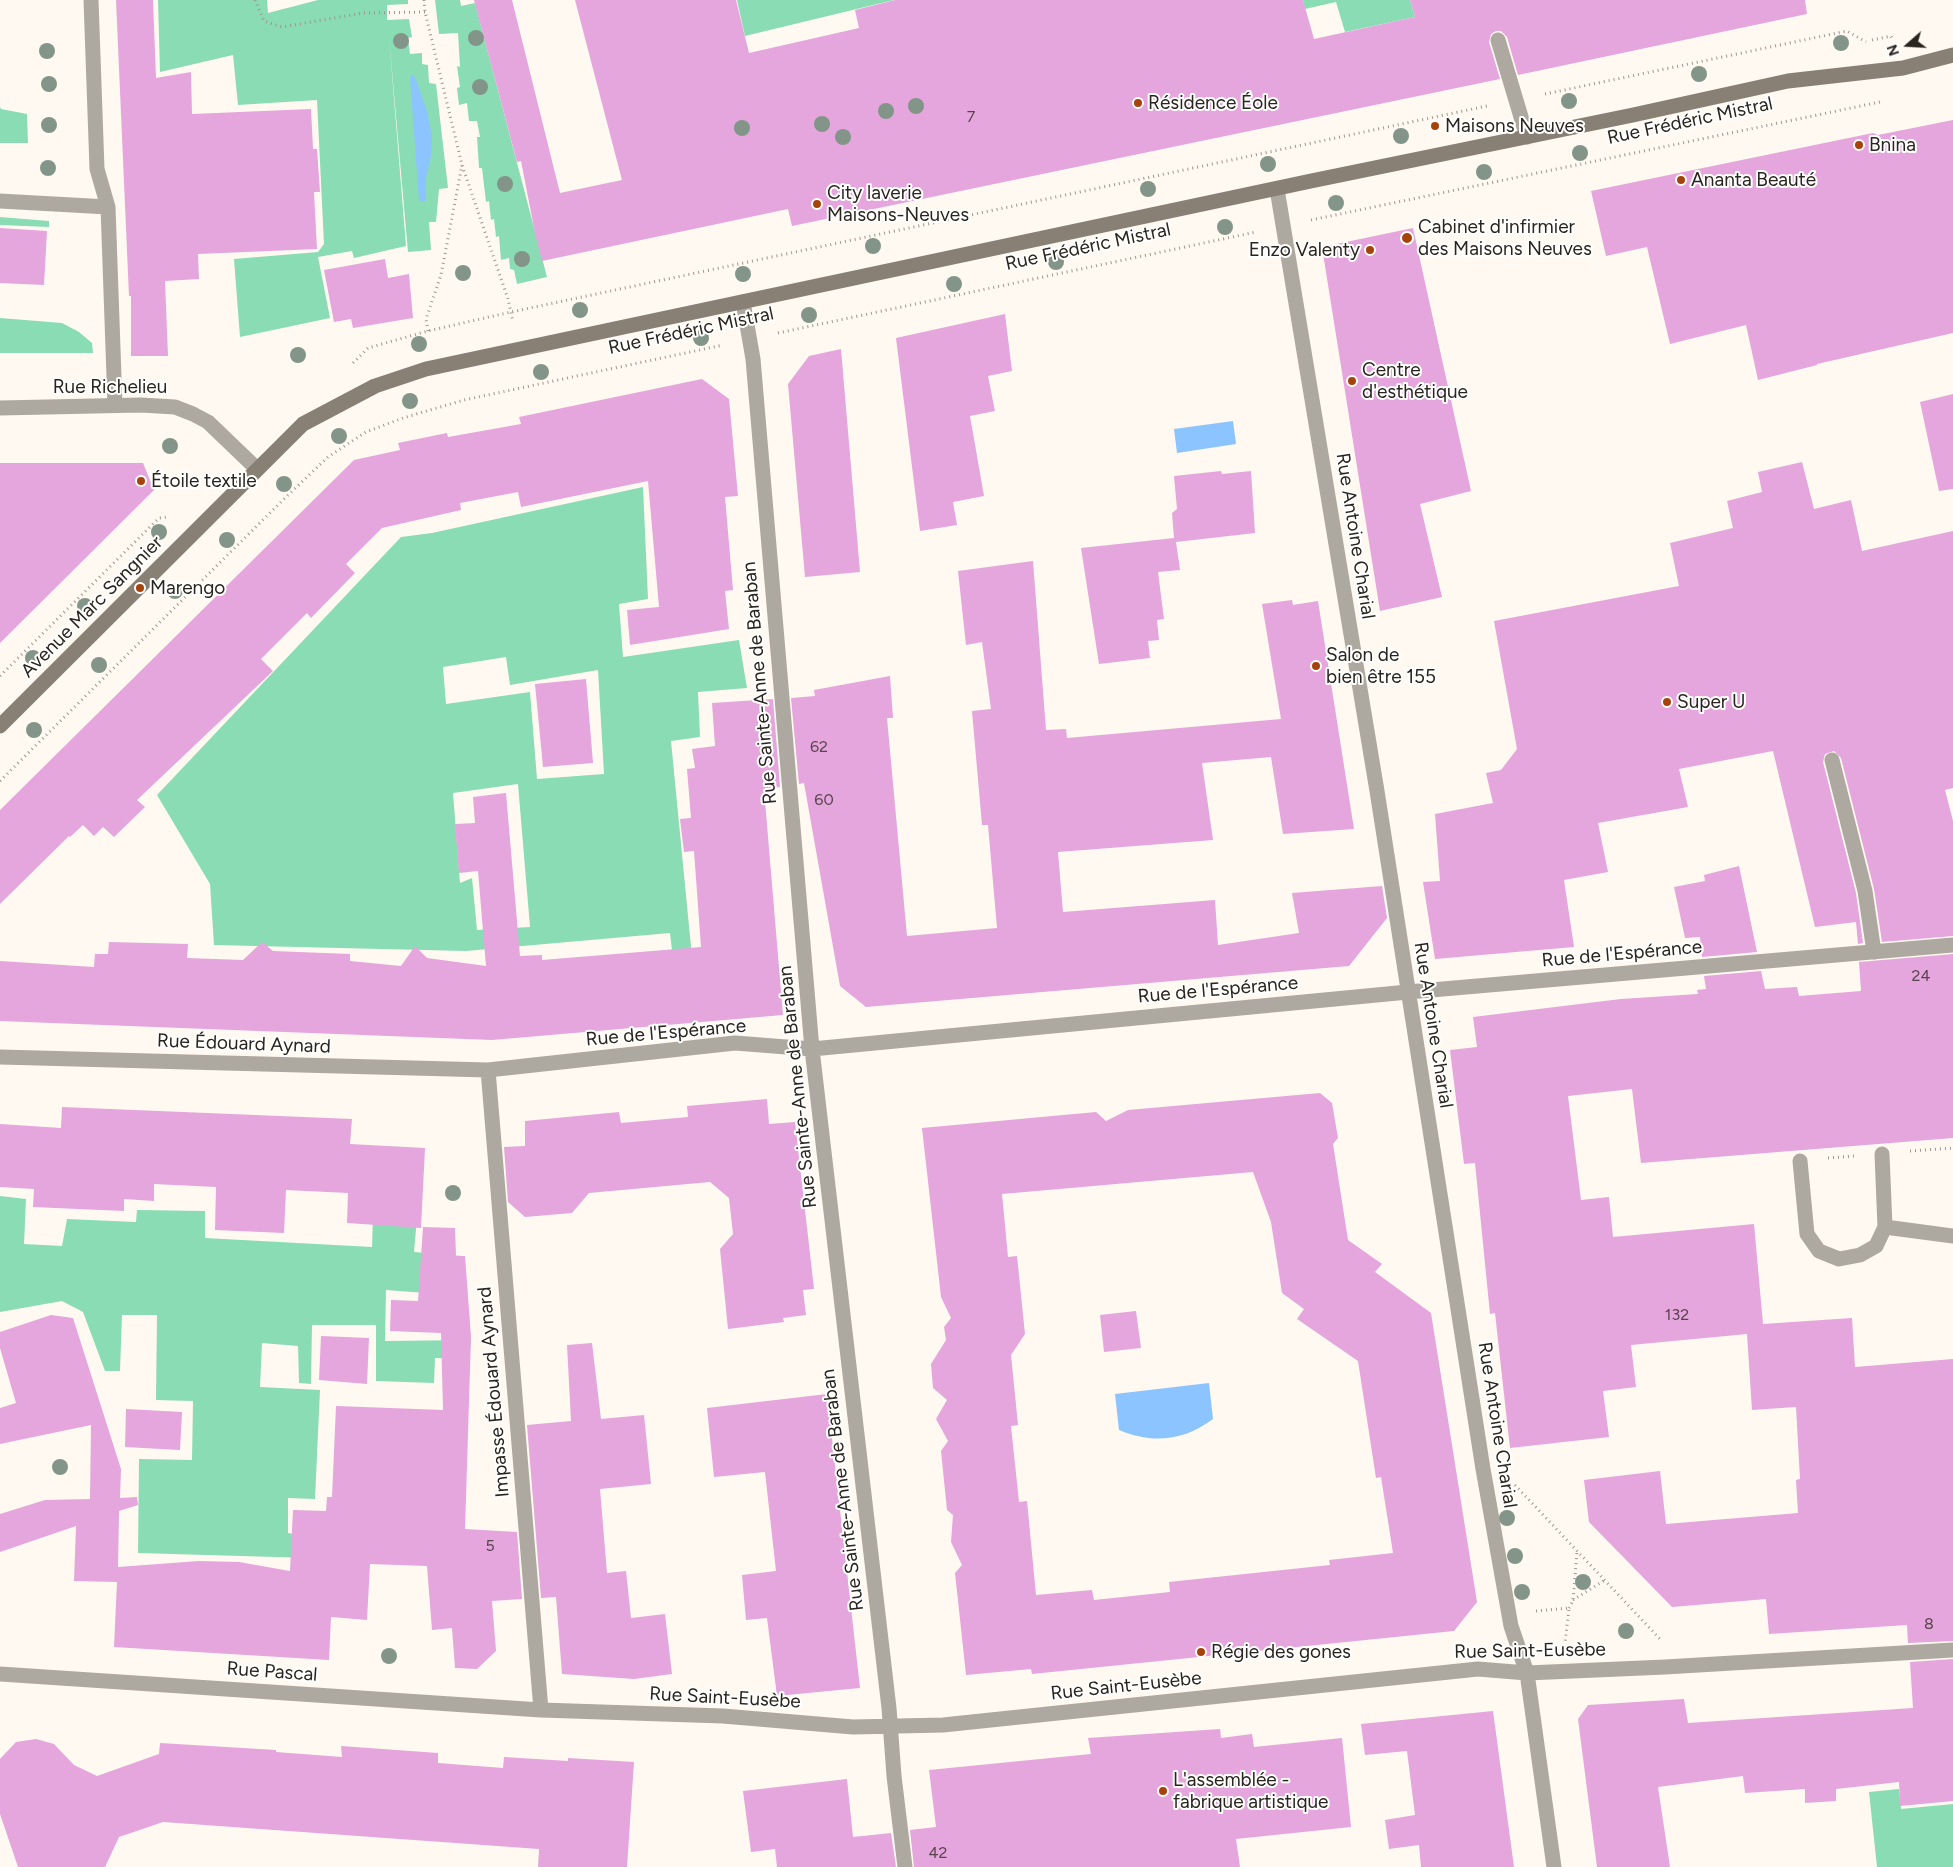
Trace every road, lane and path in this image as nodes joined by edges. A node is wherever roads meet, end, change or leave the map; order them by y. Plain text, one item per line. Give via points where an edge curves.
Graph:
1 (91, 0) edge
2 (255, 0) edge
3 (424, 0) edge
4 (425, 12) junction
5 (1498, 40) dead end
6 (1953, 55) edge
7 (1904, 68) junction
8 (1515, 100) junction
9 (1527, 137) junction
10 (462, 165) junction
11 (1277, 189) junction
12 (0, 201) edge
13 (108, 207) junction
14 (1284, 227) junction
15 (744, 302) junction
16 (511, 312) junction
17 (428, 331) junction
18 (750, 339) junction
19 (348, 368) dead end
20 (115, 405) junction
21 (0, 408) edge
22 (258, 469) junction
23 (169, 517) dead end
24 (0, 676) edge
25 (0, 726) edge
26 (1832, 760) dead end
27 (0, 781) edge
28 (1953, 945) edge
29 (1874, 952) junction
30 (1408, 992) junction
31 (812, 1049) junction
32 (0, 1057) edge
33 (488, 1070) junction
34 (1953, 1148) edge
35 (1882, 1154) junction
36 (1800, 1161) joint
37 (1885, 1227) junction
38 (1953, 1236) edge
39 (1483, 1469) junction
40 (1577, 1551) junction
41 (1605, 1580) junction
42 (1572, 1601) junction
43 (1569, 1608) junction
44 (1536, 1611) dead end
45 (1953, 1650) edge
46 (1564, 1652) dead end
47 (1666, 1667) junction
48 (1527, 1673) junction
49 (0, 1674) edge
50 (541, 1710) junction
51 (891, 1726) junction
52 (906, 1867) edge
53 (1554, 1867) edge

1 - 13 street via 97,169
2 - 4 path via 264,21 282,27 363,12
3 - 4 path
4 - 10 path
5 - 8 street
6 - 7 street, Rue Frédéric Mistral
7 - 8 path via 1891,36 1865,42 1847,31
7 - 9 street, Rue Frédéric Mistral via 1788,81
7 - 14 path, Rue Frédéric Mistral via 1888,100
8 - 9 street
8 - 16 path
9 - 11 street, Rue Frédéric Mistral
10 - 16 path
10 - 17 path via 441,275 426,318
11 - 14 street, Rue Antoine Charial
11 - 15 street, Rue Frédéric Mistral
12 - 13 street
13 - 20 street
14 - 18 path, Rue Frédéric Mistral
14 - 30 street, Rue Antoine Charial
15 - 18 street, Rue Sainte-Anne de Baraban
15 - 22 street, Rue Frédéric Mistral via 426,369 375,386 303,424
16 - 17 path
17 - 19 path via 368,348
18 - 27 path, Rue Frédéric Mistral via 464,400 366,432 328,457 285,498
18 - 31 street, Rue Sainte-Anne de Baraban
20 - 21 street, Rue Richelieu
20 - 22 street, Rue Richelieu via 175,407 193,414 208,422
22 - 25 street, Avenue Marc Sangnier
23 - 24 path, Avenue Marc Sangnier via 159,518
26 - 29 street via 1865,890
28 - 29 street, Rue de l'Espérance
29 - 30 street, Rue de l'Espérance
30 - 31 street, Rue de l'Espérance
30 - 39 street, Rue Antoine Charial
31 - 33 street, Rue de l'Espérance via 735,1043
31 - 51 street, Rue Sainte-Anne de Baraban
32 - 33 street, Rue Édouard Aynard
33 - 50 street, Impasse Édouard Aynard
34 - 35 path
35 - 36 path
35 - 37 street
36 - 37 street via 1807,1234 1819,1251 1839,1259 1860,1255 1876,1246
37 - 38 street
39 - 40 path via 1499,1468
39 - 48 street, Rue Antoine Charial via 1511,1626
40 - 41 path
40 - 42 path
41 - 42 path
41 - 47 path via 1662,1642
42 - 43 path
43 - 44 path
43 - 46 path
45 - 47 street, Rue Saint-Eusèbe
47 - 48 street, Rue Saint-Eusèbe
48 - 51 street, Rue Saint-Eusèbe via 1478,1669 943,1725
48 - 53 street, Rue Antoine Charial
49 - 50 street, Rue Pascal
50 - 51 street, Rue Saint-Eusèbe via 723,1716 853,1727
51 - 52 street, Rue Sainte-Anne de Baraban

